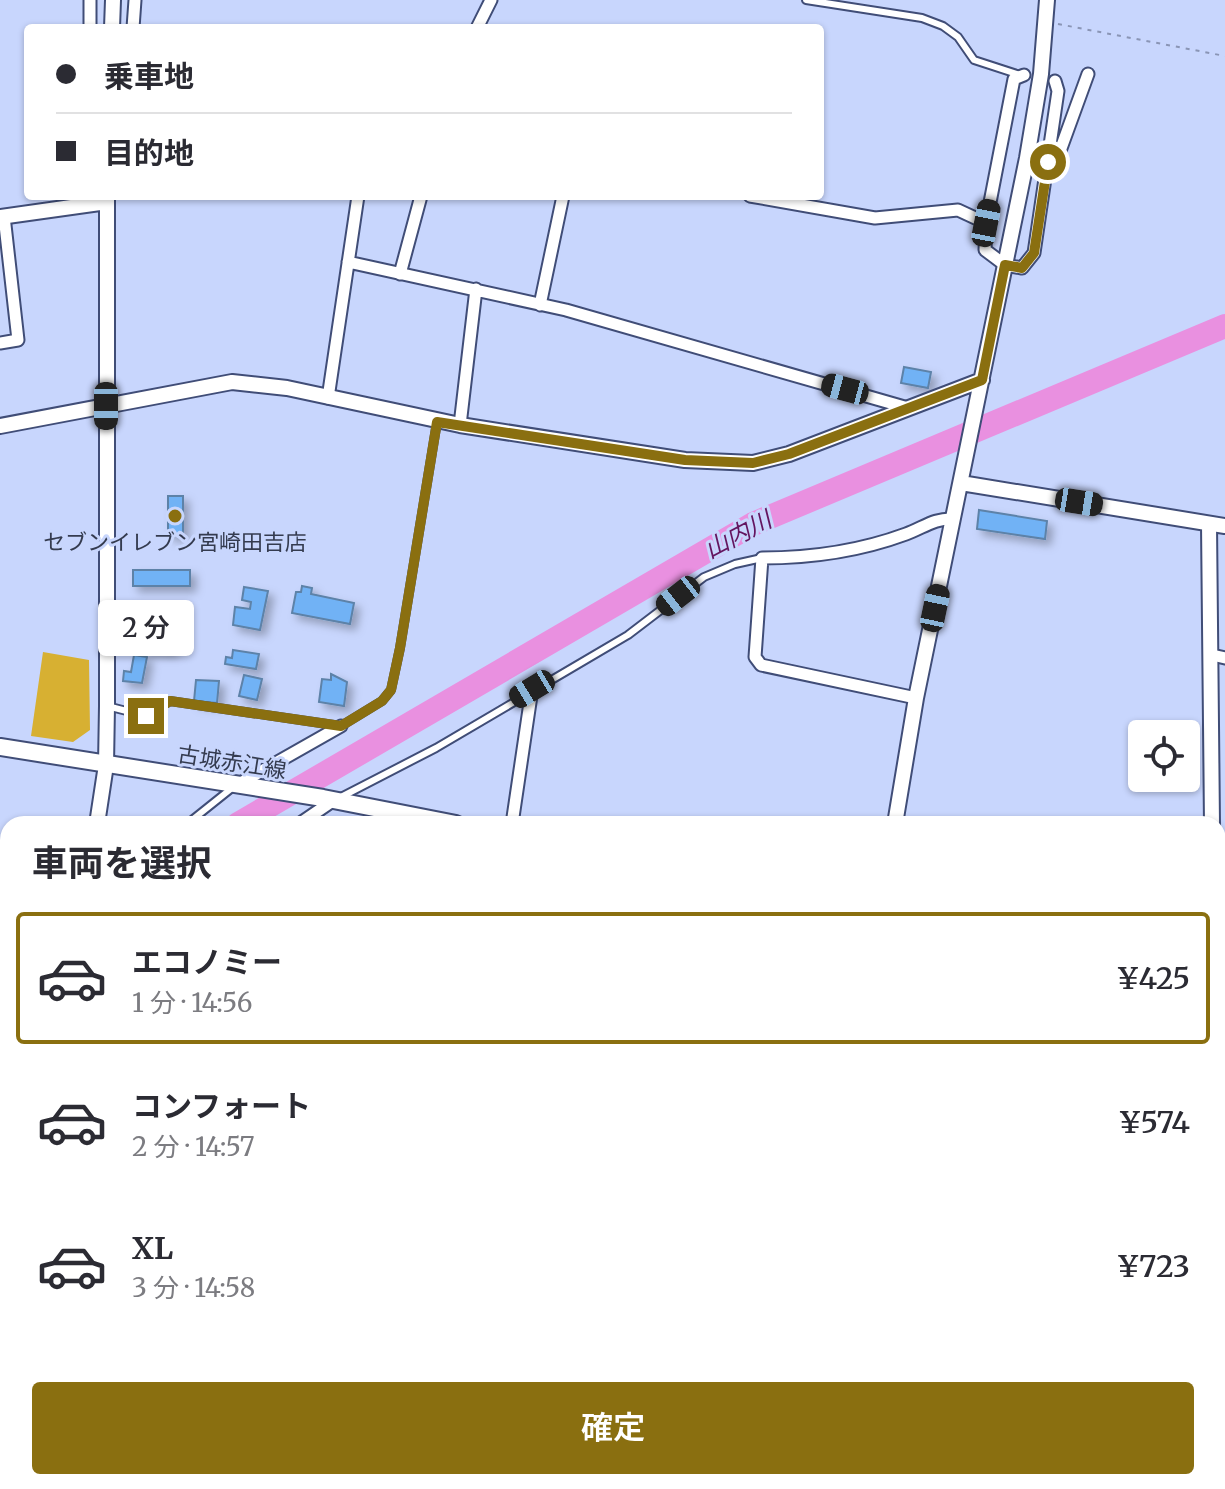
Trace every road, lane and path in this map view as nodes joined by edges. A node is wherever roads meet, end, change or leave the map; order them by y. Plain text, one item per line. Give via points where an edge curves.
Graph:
1 (90, 0) edge
2 (113, 0) edge
3 (135, 0) edge
4 (491, 0) edge
5 (806, 0) edge
6 (1046, 10) edge
7 (90, 24) edge
8 (112, 24) edge
9 (133, 24) edge
10 (479, 24) edge
11 (1225, 56) edge
12 (1088, 74) dead end
13 (1022, 75) joint
14 (1055, 81) dead end
15 (1048, 162) junction
16 (101, 200) edge
17 (107, 200) edge
18 (357, 200) edge
19 (420, 200) edge
20 (562, 200) edge
21 (774, 200) edge
22 (2, 217) edge
23 (986, 223) junction
24 (348, 262) junction
25 (1005, 265) junction
26 (400, 274) junction
27 (476, 289) junction
28 (540, 305) junction
29 (0, 343) edge
30 (982, 380) junction
31 (328, 398) junction
32 (106, 406) junction
33 (908, 408) junction
34 (437, 422) junction
35 (460, 425) junction
36 (0, 426) edge
37 (961, 483) junction
38 (953, 519) junction
39 (1209, 524) junction
40 (1225, 526) edge
41 (762, 558) junction
42 (1218, 657) edge
43 (532, 689) junction
44 (916, 698) junction
45 (107, 706) junction
46 (341, 726) junction
47 (1218, 744) edge
48 (0, 747) edge
49 (106, 765) junction
50 (240, 787) junction
51 (328, 799) junction
52 (98, 816) edge
53 (198, 816) edge
54 (308, 816) edge
55 (415, 816) edge
56 (513, 816) edge
57 (896, 816) edge
58 (1213, 816) edge

1 - 7 street
2 - 8 street
3 - 9 street
4 - 10 street
5 - 13 lane via 922,18 958,37 974,60
6 - 11 path
6 - 25 street via 1036,102
12 - 15 street via 1060,151
13 - 23 street via 1014,79
14 - 15 street
15 - 25 street via 1034,253 1022,268
16 - 22 street
17 - 32 street
18 - 24 street
19 - 26 street
20 - 28 street
21 - 23 street via 889,219 958,210
22 - 29 street via 18,340
23 - 25 street via 985,250
24 - 26 street
24 - 31 street
25 - 30 street
26 - 27 street
27 - 28 street
27 - 35 street
28 - 33 street
30 - 33 street
30 - 37 street
31 - 32 street via 232,382
31 - 34 street
32 - 36 street
32 - 45 street
33 - 35 street via 753,463 685,460
34 - 35 street
34 - 46 lane via 391,690
37 - 38 street
37 - 39 street
38 - 41 street via 940,518 907,534 829,555
38 - 44 street
39 - 40 street
39 - 42 street
41 - 43 lane via 704,577 628,635
41 - 44 street via 755,657 761,665
42 - 47 street
43 - 51 lane via 436,748
43 - 56 street
44 - 57 street
45 - 46 lane via 146,716 170,701
45 - 49 street
46 - 50 street
47 - 58 street
48 - 49 main road, 古城赤江線
49 - 50 main road, 古城赤江線
49 - 52 street
50 - 51 main road, 古城赤江線
50 - 53 lane
51 - 54 street
51 - 55 main road, 古城赤江線

